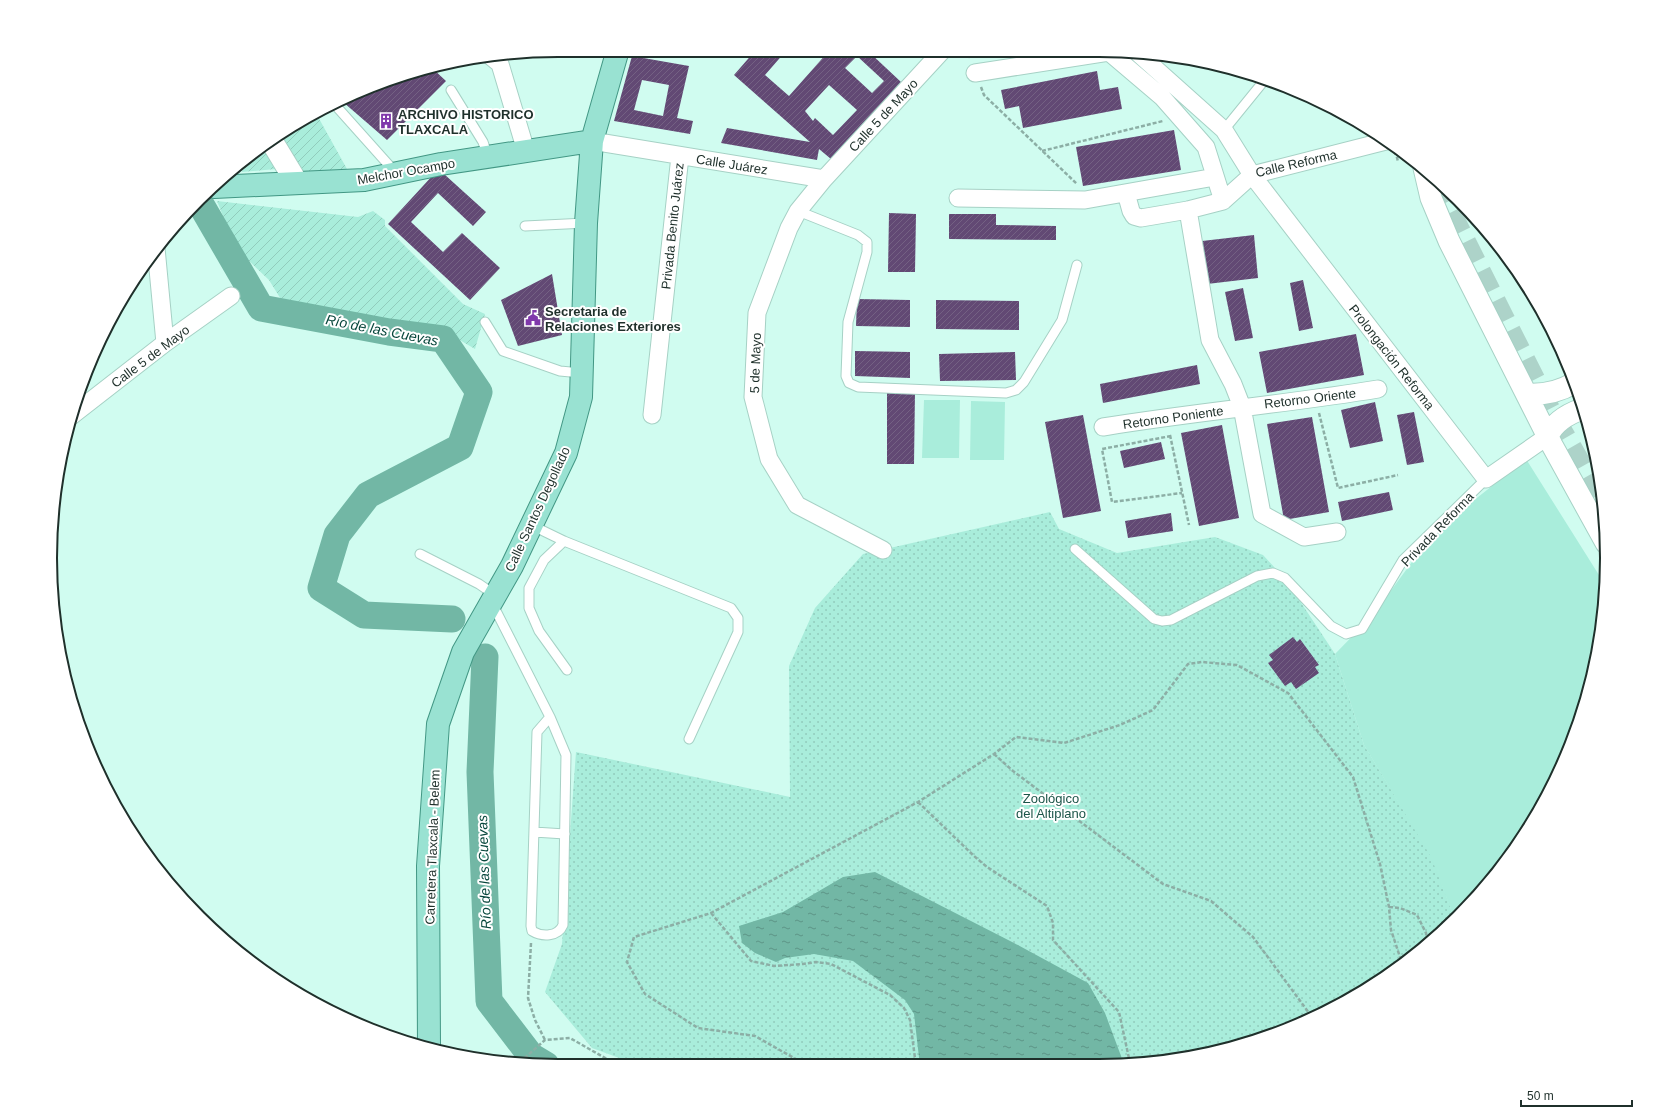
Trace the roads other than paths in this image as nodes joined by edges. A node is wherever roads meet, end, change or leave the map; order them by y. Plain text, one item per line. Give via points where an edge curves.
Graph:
1 (616, 57) edge
2 (936, 57) edge
3 (1063, 57) edge
4 (1115, 57) edge
5 (1145, 59) edge
6 (496, 61) edge
7 (972, 67) road end
8 (1261, 84) edge
9 (451, 90) dead end
10 (338, 108) edge
11 (1224, 130) junction
12 (592, 141) junction
13 (1379, 143) edge
14 (274, 145) edge
15 (526, 151) junction
16 (680, 156) junction
17 (488, 157) junction
18 (396, 173) junction
19 (1252, 175) junction
20 (1215, 177) junction
21 (824, 179) junction
22 (1427, 179) edge
23 (226, 183) edge
24 (297, 183) junction
25 (1126, 193) junction
26 (958, 198) dead end
27 (1223, 201) junction
28 (1188, 210) junction
29 (798, 211) junction
30 (586, 223) junction
31 (525, 226) dead end
32 (157, 258) edge
33 (1077, 266) dead end
34 (231, 296) dead end
35 (486, 322) dead end
36 (165, 343) junction
37 (581, 373) junction
38 (1569, 385) edge
39 (1378, 389) dead end
40 (1527, 394) junction
41 (1242, 407) junction
42 (80, 409) edge
43 (1578, 411) edge
44 (652, 415) dead end
45 (1103, 427) dead end
46 (1548, 436) junction
47 (1486, 479) junction
48 (531, 525) junction
49 (1599, 531) edge
50 (1336, 532) dead end
51 (564, 541) junction
52 (1075, 549) dead end
53 (883, 550) dead end
54 (420, 554) dead end
55 (493, 598) junction
56 (463, 652) joint
57 (567, 670) dead end
58 (550, 717) junction
59 (688, 740) dead end
60 (534, 832) junction
61 (565, 834) junction
62 (428, 1042) edge

1 - 12 main road, Calle Santos Degollado
2 - 21 street, Calle 5 de Mayo
3 - 7 street
4 - 20 street via 1162,97 1206,147
5 - 11 street, Calle Reforma
6 - 15 street via 500,64
8 - 11 lane
9 - 17 lane via 483,142
10 - 18 lane
11 - 19 street, Calle Reforma
12 - 15 main road, Melchor Ocampo
12 - 16 street, Calle Juárez
12 - 30 main road, Calle Santos Degollado
13 - 19 street, Calle Reforma
14 - 24 main road
15 - 17 main road, Melchor Ocampo
16 - 21 street, Calle Juárez
16 - 44 street, Privada Benito Juárez
17 - 18 main road, Melchor Ocampo
18 - 24 main road, Melchor Ocampo via 364,180
19 - 27 street
19 - 47 street, Prolongación Reforma
20 - 25 street
20 - 27 street
21 - 29 street, 5 de Mayo
22 - 40 street via 1431,198 1449,241
23 - 24 main road, Melchor Ocampo
25 - 26 street via 1086,200
25 - 28 street via 1134,216 1141,218
27 - 28 street
28 - 41 street via 1210,340
29 - 33 lane via 858,235 867,242 867,252 848,322 846,376 849,383 858,387 1006,393 1016,390 1024,382 1062,320
29 - 53 street, 5 de Mayo via 789,228 757,313 753,397 769,459 797,506
30 - 31 lane
30 - 37 main road, Calle Santos Degollado
32 - 36 street
34 - 36 street, Calle 5 de Mayo
35 - 37 lane via 503,351 560,371
36 - 42 street, Calle 5 de Mayo
37 - 48 main road, Calle Santos Degollado via 581,398 566,453
38 - 40 street via 1546,394
39 - 41 street, Retorno Oriente
40 - 46 street
41 - 45 street, Retorno Poniente
41 - 50 street via 1262,514 1304,537
43 - 46 street via 1551,428
46 - 47 street
46 - 49 street
47 - 52 lane, Privada Reforma via 1403,560 1362,629 1346,634 1331,626 1285,578 1272,573 1257,576 1171,620 1154,619
48 - 51 lane
48 - 55 main road, Calle Santos Degollado via 512,566
51 - 57 lane via 544,560 529,588 529,608 539,631
51 - 59 lane via 731,608 738,618 738,632
54 - 55 lane via 479,584
55 - 56 main road, Calle Santos Degollado
55 - 58 lane
56 - 62 main road, Carretera Tlaxcala - Belem via 438,724 428,866
58 - 60 lane via 537,732
58 - 61 lane via 566,755
60 - 61 lane
60 - 61 lane via 531,926 532,931 538,934 555,934 561,931 563,925

